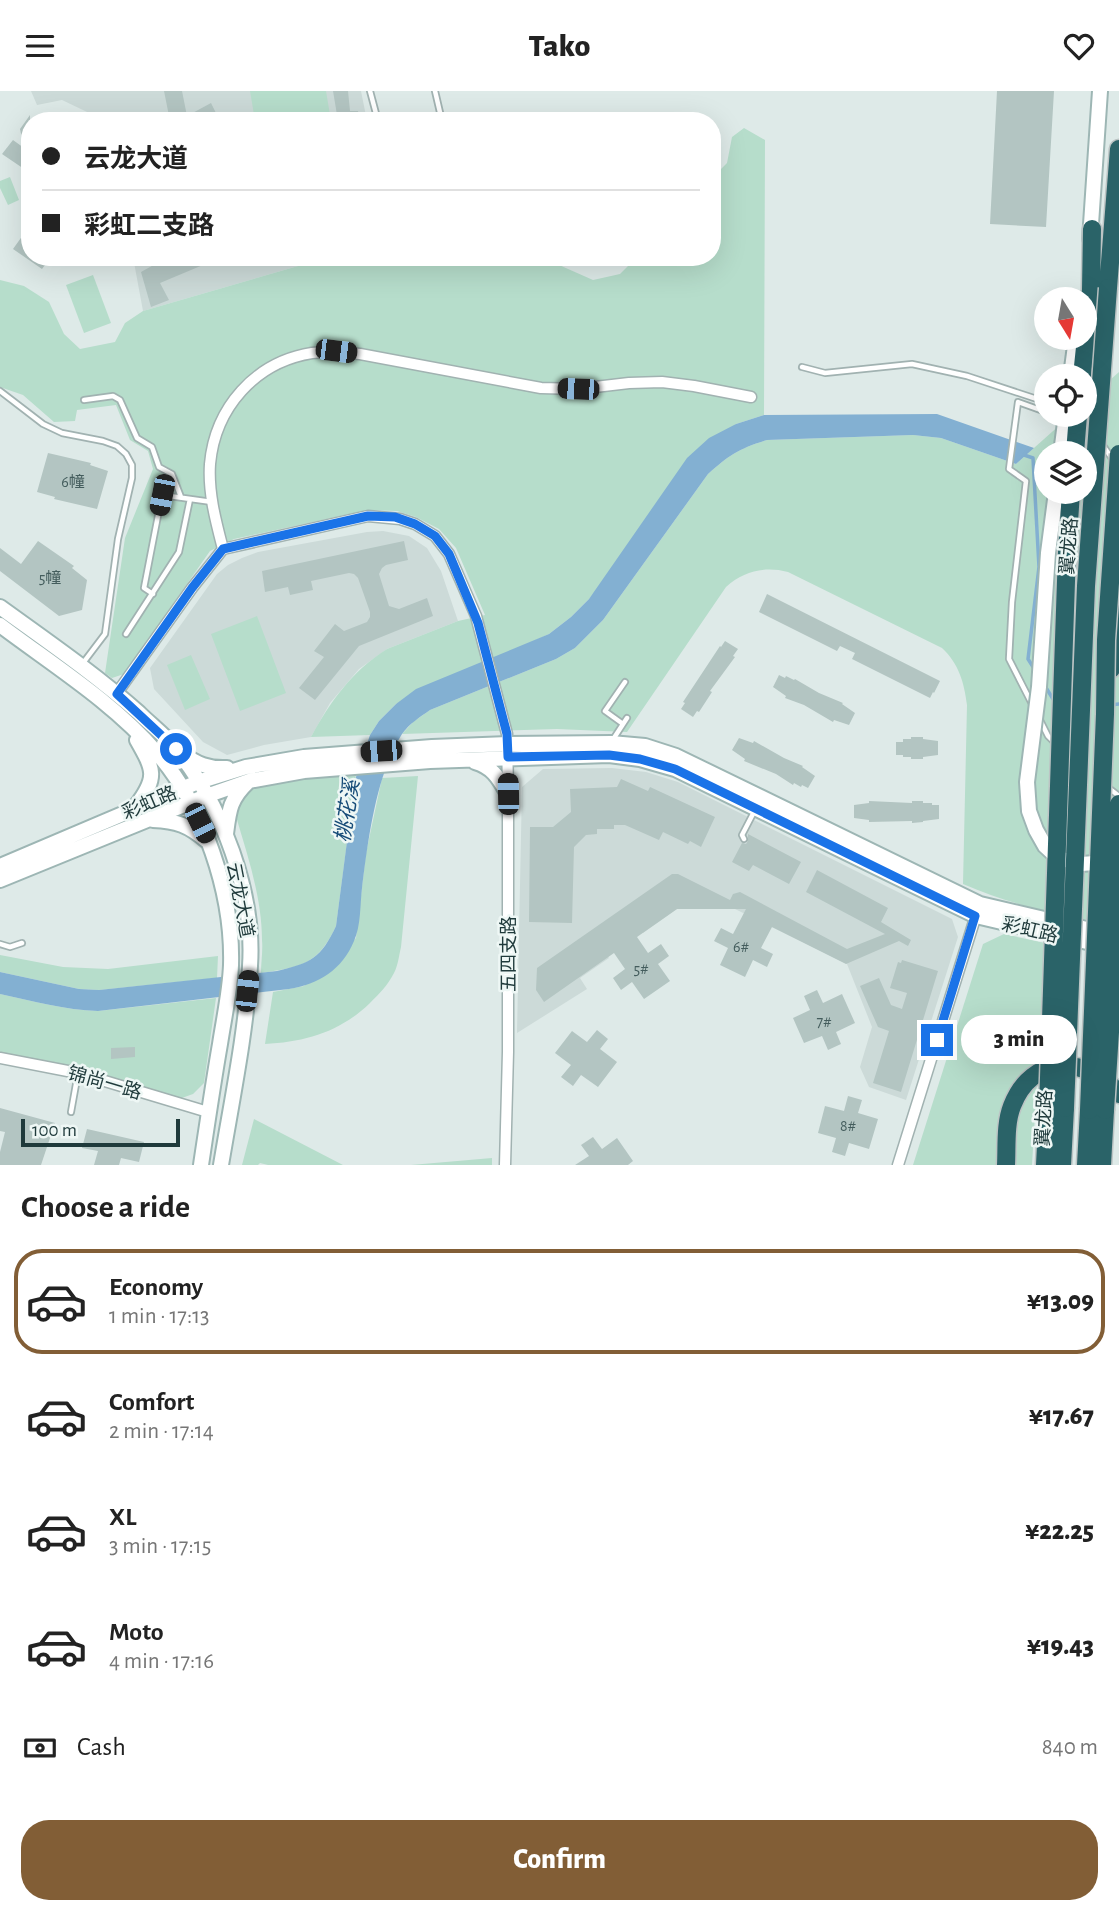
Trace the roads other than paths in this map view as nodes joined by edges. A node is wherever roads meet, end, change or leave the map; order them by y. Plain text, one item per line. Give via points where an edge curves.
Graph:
1 (370, 91) edge
2 (435, 91) edge
3 (1100, 91) edge
4 (376, 112) edge
5 (440, 112) edge
6 (1119, 149) edge
7 (1092, 229) joint
8 (1091, 287) edge
9 (1092, 287) edge
10 (1090, 350) edge
11 (802, 367) dead end
12 (0, 391) edge
13 (751, 397) dead end
14 (1034, 398) edge
15 (83, 400) dead end
16 (1034, 408) edge
17 (1090, 432) dead end
18 (1119, 454) edge
19 (1119, 470) edge
20 (181, 497) junction
21 (190, 499) junction
22 (212, 502) junction
23 (1054, 504) edge
24 (1070, 504) edge
25 (1084, 504) edge
26 (223, 549) junction
27 (1086, 586) junction
28 (153, 594) junction
29 (1119, 597) edge
30 (0, 607) edge
31 (0, 625) edge
32 (126, 634) dead end
33 (81, 667) junction
34 (625, 682) dead end
35 (117, 694) junction
36 (1105, 714) junction
37 (627, 719) dead end
38 (128, 723) junction
39 (623, 724) junction
40 (611, 743) junction
41 (508, 745) junction
42 (176, 749) junction
43 (431, 754) junction
44 (467, 759) junction
45 (1088, 771) dead end
46 (248, 774) junction
47 (1099, 779) dead end
48 (198, 782) junction
49 (182, 788) junction
50 (508, 794) junction
51 (206, 796) junction
52 (1119, 796) edge
53 (190, 803) junction
54 (1119, 804) edge
55 (134, 808) junction
56 (756, 809) junction
57 (148, 820) junction
58 (226, 834) junction
59 (744, 839) dead end
60 (210, 844) junction
61 (1119, 859) edge
62 (0, 866) edge
63 (0, 880) edge
64 (978, 910) junction
65 (1119, 937) edge
66 (22, 943) dead end
67 (0, 944) edge
68 (1119, 950) edge
69 (0, 1058) edge
70 (78, 1073) junction
71 (1107, 1106) edge
72 (1057, 1107) junction
73 (71, 1112) dead end
74 (208, 1112) junction
75 (201, 1165) edge
76 (221, 1165) edge
77 (505, 1165) edge
78 (898, 1165) edge
79 (1006, 1165) edge
80 (1045, 1165) edge
81 (1062, 1165) edge
82 (1086, 1165) edge
83 (1102, 1165) edge
84 (1114, 1165) edge

1 - 4 lane
2 - 5 lane
3 - 7 main road
6 - 9 highway, 翼龙路
7 - 8 highway
10 - 27 highway, 翼龙路, bridge
11 - 14 lane via 825,373 912,364
12 - 33 lane via 62,433 117,446 132,465 105,634
13 - 22 street via 662,382 541,388 360,354 311,353 261,373 243,387 228,409 216,433 210,465
15 - 20 lane via 113,396 120,400 137,438 152,447 159,467 172,474
16 - 45 lane via 1018,402 1009,469 1026,481 1009,659 1048,736
17 - 19 lane
18 - 36 highway, bridge
20 - 21 lane
20 - 28 lane via 162,495 144,588
21 - 22 lane
21 - 28 lane via 179,552
22 - 26 street
23 - 61 main road, 翼龙路, bridge via 1027,782 1029,811 1045,846 1058,858 1081,864
24 - 72 highway, bridge
25 - 27 highway, bridge
26 - 35 street
26 - 41 street, 五四支路 via 368,516 395,517 435,536 449,554 478,623
27 - 72 highway, 翼龙路, bridge
28 - 32 lane
29 - 36 highway, bridge
30 - 33 main road, 云龙大道
31 - 38 main road, 云龙大道
33 - 35 main road, 云龙大道
34 - 39 lane via 605,711
35 - 42 main road, 云龙大道
36 - 71 highway, bridge
37 - 39 lane
38 - 49 main road, 云龙大道 via 158,753
38 - 55 main road via 150,763 152,776
39 - 40 lane
40 - 41 main road, 彩虹路
40 - 64 main road, 彩虹路 via 645,746 676,756
41 - 43 main road, 彩虹路
41 - 44 main road, 彩虹路
41 - 50 street, 五四支路
41 - 56 main road, 彩虹路 via 640,759 675,769
42 - 46 main road via 206,767
42 - 48 main road, 云龙大道
43 - 44 main road, 彩虹路
43 - 46 main road, 彩虹路 via 304,764
44 - 50 main road via 491,769
46 - 48 main road, 彩虹路
46 - 51 main road, 彩虹路
46 - 58 main road via 231,802
47 - 52 lane
48 - 49 main road, 彩虹路
48 - 51 main road, 云龙大道
49 - 53 main road, 云龙大道
49 - 55 main road, 彩虹路
50 - 77 street, 五四支路
51 - 53 main road, 彩虹路
51 - 58 main road, 云龙大道
53 - 57 main road, 彩虹路
53 - 60 main road, 云龙大道
54 - 71 highway, bridge
55 - 62 main road, 彩虹路
56 - 59 lane
56 - 64 main road, 彩虹路
57 - 60 main road via 184,824
57 - 63 main road, 彩虹路
58 - 76 main road, 云龙大道 via 250,925 250,964
60 - 74 main road, 云龙大道 via 230,928 231,967
64 - 65 main road, 彩虹路
64 - 68 main road, 彩虹路
64 - 78 street
66 - 67 lane
69 - 70 street, 锦尚一路
70 - 73 lane
70 - 74 street, 锦尚一路
71 - 79 highway via 1108,1081 1081,1067 1049,1067 1036,1074 1010,1109
71 - 82 highway
71 - 83 highway
71 - 84 highway
72 - 80 highway
72 - 81 highway, 翼龙路
74 - 75 main road, 云龙大道

